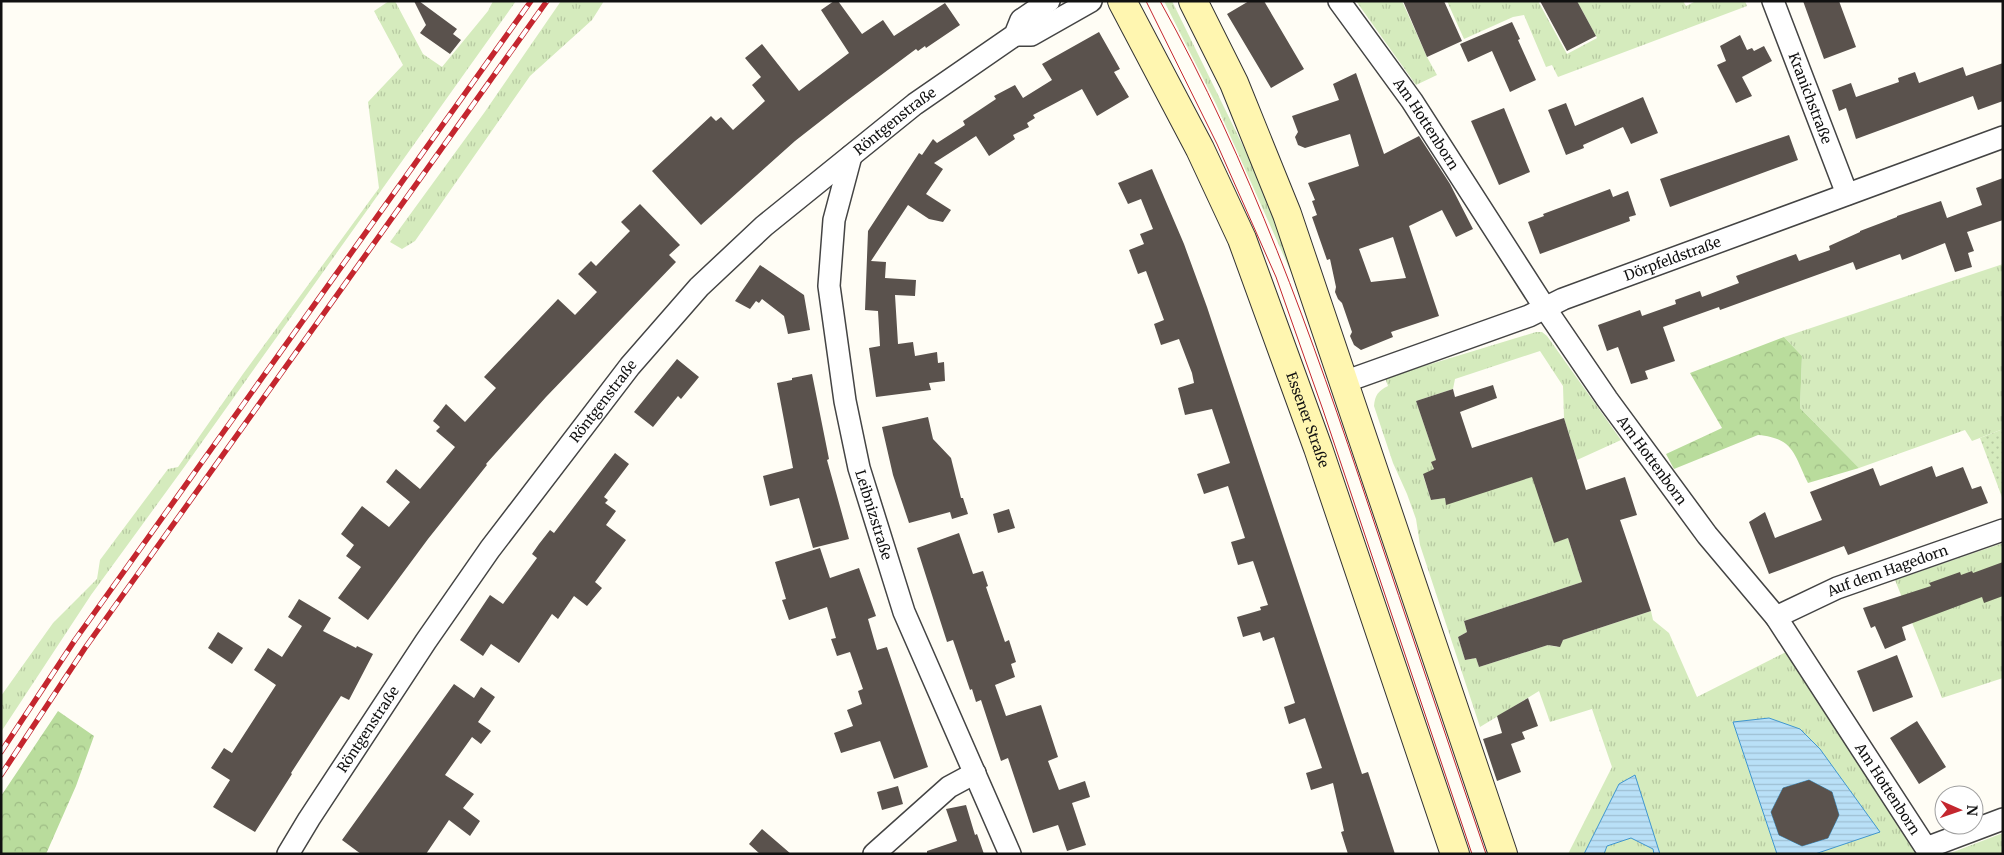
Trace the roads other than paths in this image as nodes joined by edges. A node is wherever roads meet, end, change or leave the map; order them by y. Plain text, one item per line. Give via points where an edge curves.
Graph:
1 (1049, 1) edge
2 (1091, 1) edge
3 (1122, 1) edge
4 (1193, 1) edge
5 (1339, 1) edge
6 (1773, 1) edge
7 (1015, 35) junction
8 (2003, 137) edge
9 (851, 156) junction
10 (1847, 194) junction
11 (1545, 308) junction
12 (1344, 382) junction
13 (2003, 530) edge
14 (1776, 617) junction
15 (974, 774) junction
16 (2003, 819) edge
17 (288, 854) edge
18 (874, 854) edge
19 (1010, 854) edge
20 (1455, 854) edge
21 (1503, 854) edge

1 - 7 street, Röntgenstraße via 1021,20
2 - 7 street, Röntgenstraße via 1031,35
3 - 20 main road, Essener Straße via 1200,149 1242,239 1318,448
4 - 12 main road via 1234,83 1275,183
5 - 11 street, Am Hottenborn via 1412,101
6 - 10 street, Kranichstraße
7 - 9 street, Röntgenstraße via 915,104
8 - 10 street, Dörpfeldstraße
9 - 15 street, Leibnizstraße via 834,220 829,286 845,401 859,468 904,612
9 - 17 street, Röntgenstraße via 764,226 699,287 630,366 490,549 426,641
10 - 11 street, Dörpfeldstraße
11 - 12 street, Dörpfeldstraße
11 - 14 street, Am Hottenborn via 1701,527
12 - 21 main road
13 - 14 street, Auf dem Hagedorn via 1837,588
14 - 16 street, Am Hottenborn via 1926,848
15 - 18 street via 949,787
15 - 19 street, Leibnizstraße

